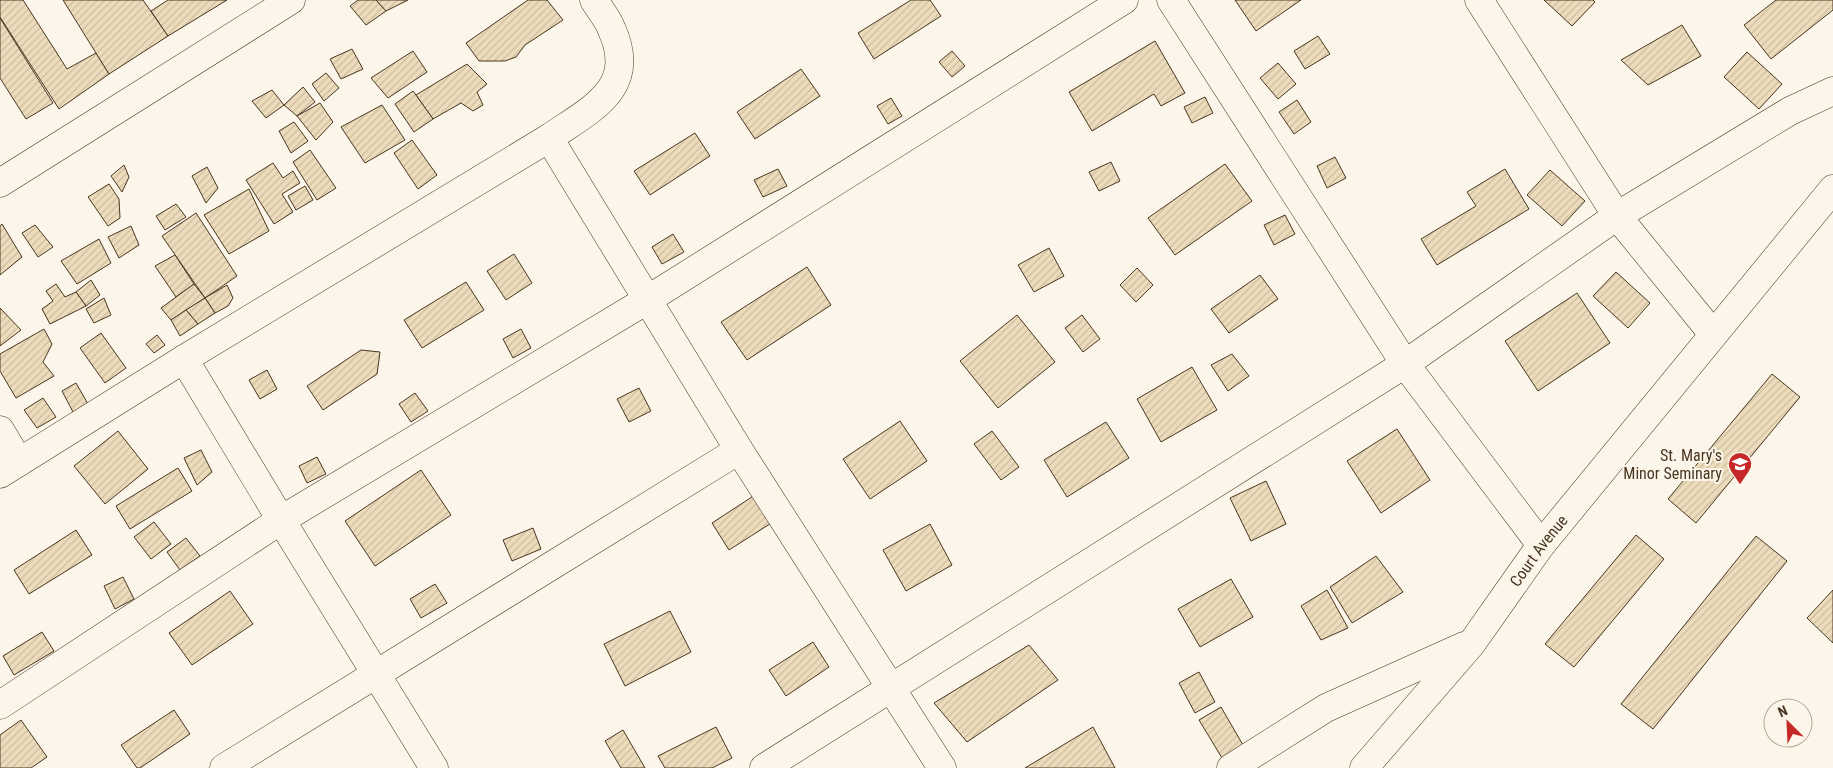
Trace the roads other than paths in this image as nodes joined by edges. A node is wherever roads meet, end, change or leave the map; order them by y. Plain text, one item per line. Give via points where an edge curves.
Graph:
1 (291, 0) edge
2 (594, 0) edge
3 (1124, 0) edge
4 (1171, 0) edge
5 (1479, 0) edge
6 (1833, 92) edge
7 (549, 138) junction
8 (0, 183) edge
9 (1833, 189) edge
10 (1617, 216) junction
11 (647, 300) junction
12 (1713, 334) junction
13 (184, 359) junction
14 (1405, 364) junction
15 (0, 430) edge
16 (740, 450) junction
17 (10, 468) edge
18 (281, 520) junction
19 (1541, 545) junction
20 (1472, 642) junction
21 (376, 674) junction
22 (890, 688) junction
23 (0, 705) edge
24 (224, 768) edge
25 (434, 768) edge
26 (764, 768) edge
27 (942, 768) edge
28 (1231, 768) edge
29 (1364, 768) edge

1 - 8 street
2 - 7 street via 612,28 620,52 620,68 612,88 600,103
3 - 11 street
4 - 14 street
5 - 10 street
6 - 10 street via 1790,110
7 - 11 street
7 - 13 street
9 - 12 street, Court Avenue
10 - 12 street
10 - 14 street
11 - 16 street
11 - 18 street
12 - 19 street, Court Avenue
13 - 17 street
13 - 18 street
14 - 19 street
14 - 22 street
15 - 17 street
16 - 21 street
16 - 22 street
18 - 21 street
18 - 23 street
19 - 20 street, Court Avenue
20 - 28 street via 1326,708
20 - 29 street, Court Avenue
21 - 24 street
21 - 25 street
22 - 26 street
22 - 27 street

